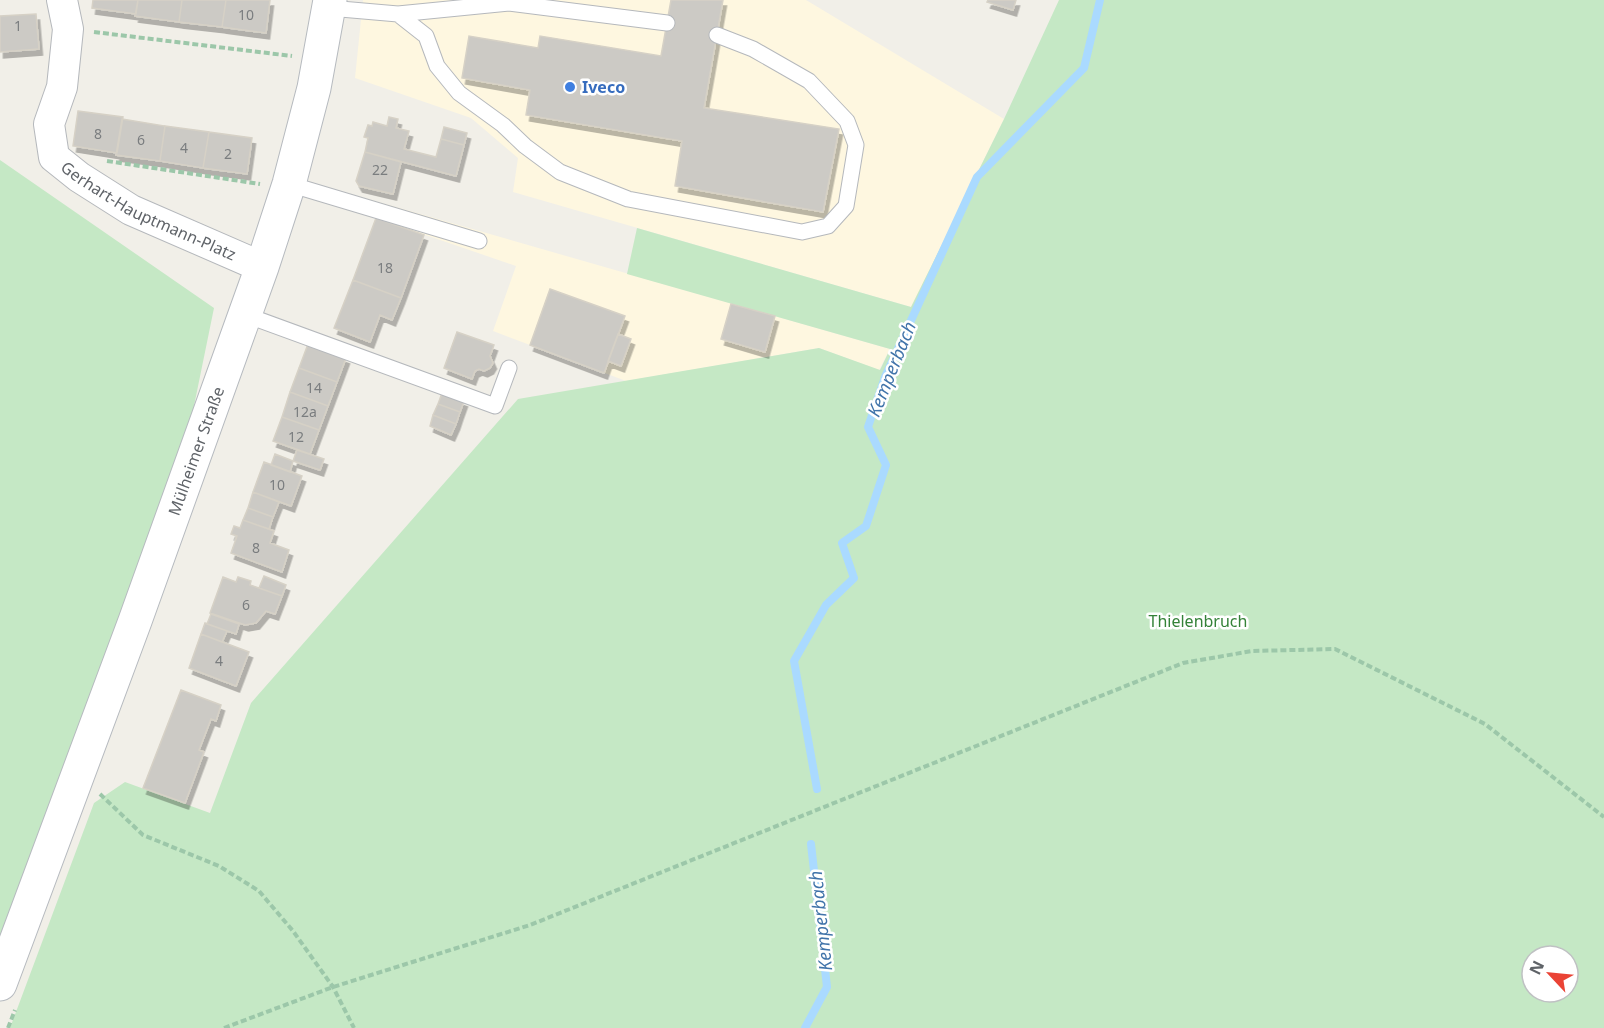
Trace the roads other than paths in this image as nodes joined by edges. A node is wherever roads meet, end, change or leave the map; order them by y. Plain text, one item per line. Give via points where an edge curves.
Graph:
1 (62, 0) edge
2 (329, 4) edge
3 (398, 14) junction
4 (667, 23) dead end
5 (717, 35) dead end
6 (289, 184) junction
7 (479, 242) dead end
8 (262, 267) junction
9 (246, 315) junction
10 (509, 368) dead end
11 (0, 984) edge

1 - 8 street, Gerhart-Hauptmann-Platz via 68,29 62,87 48,124 54,157 131,210
2 - 3 lane
2 - 6 main road, Mülheimer Straße via 314,88
3 - 4 lane via 509,3
3 - 5 lane via 426,36 437,66 459,93 560,172 628,199 802,232 828,226 846,206 856,145 847,121 809,81 753,48
6 - 7 lane
6 - 8 main road, Mülheimer Straße
8 - 9 main road, Mülheimer Straße
9 - 10 lane via 495,406
9 - 11 main road, Mülheimer Straße

